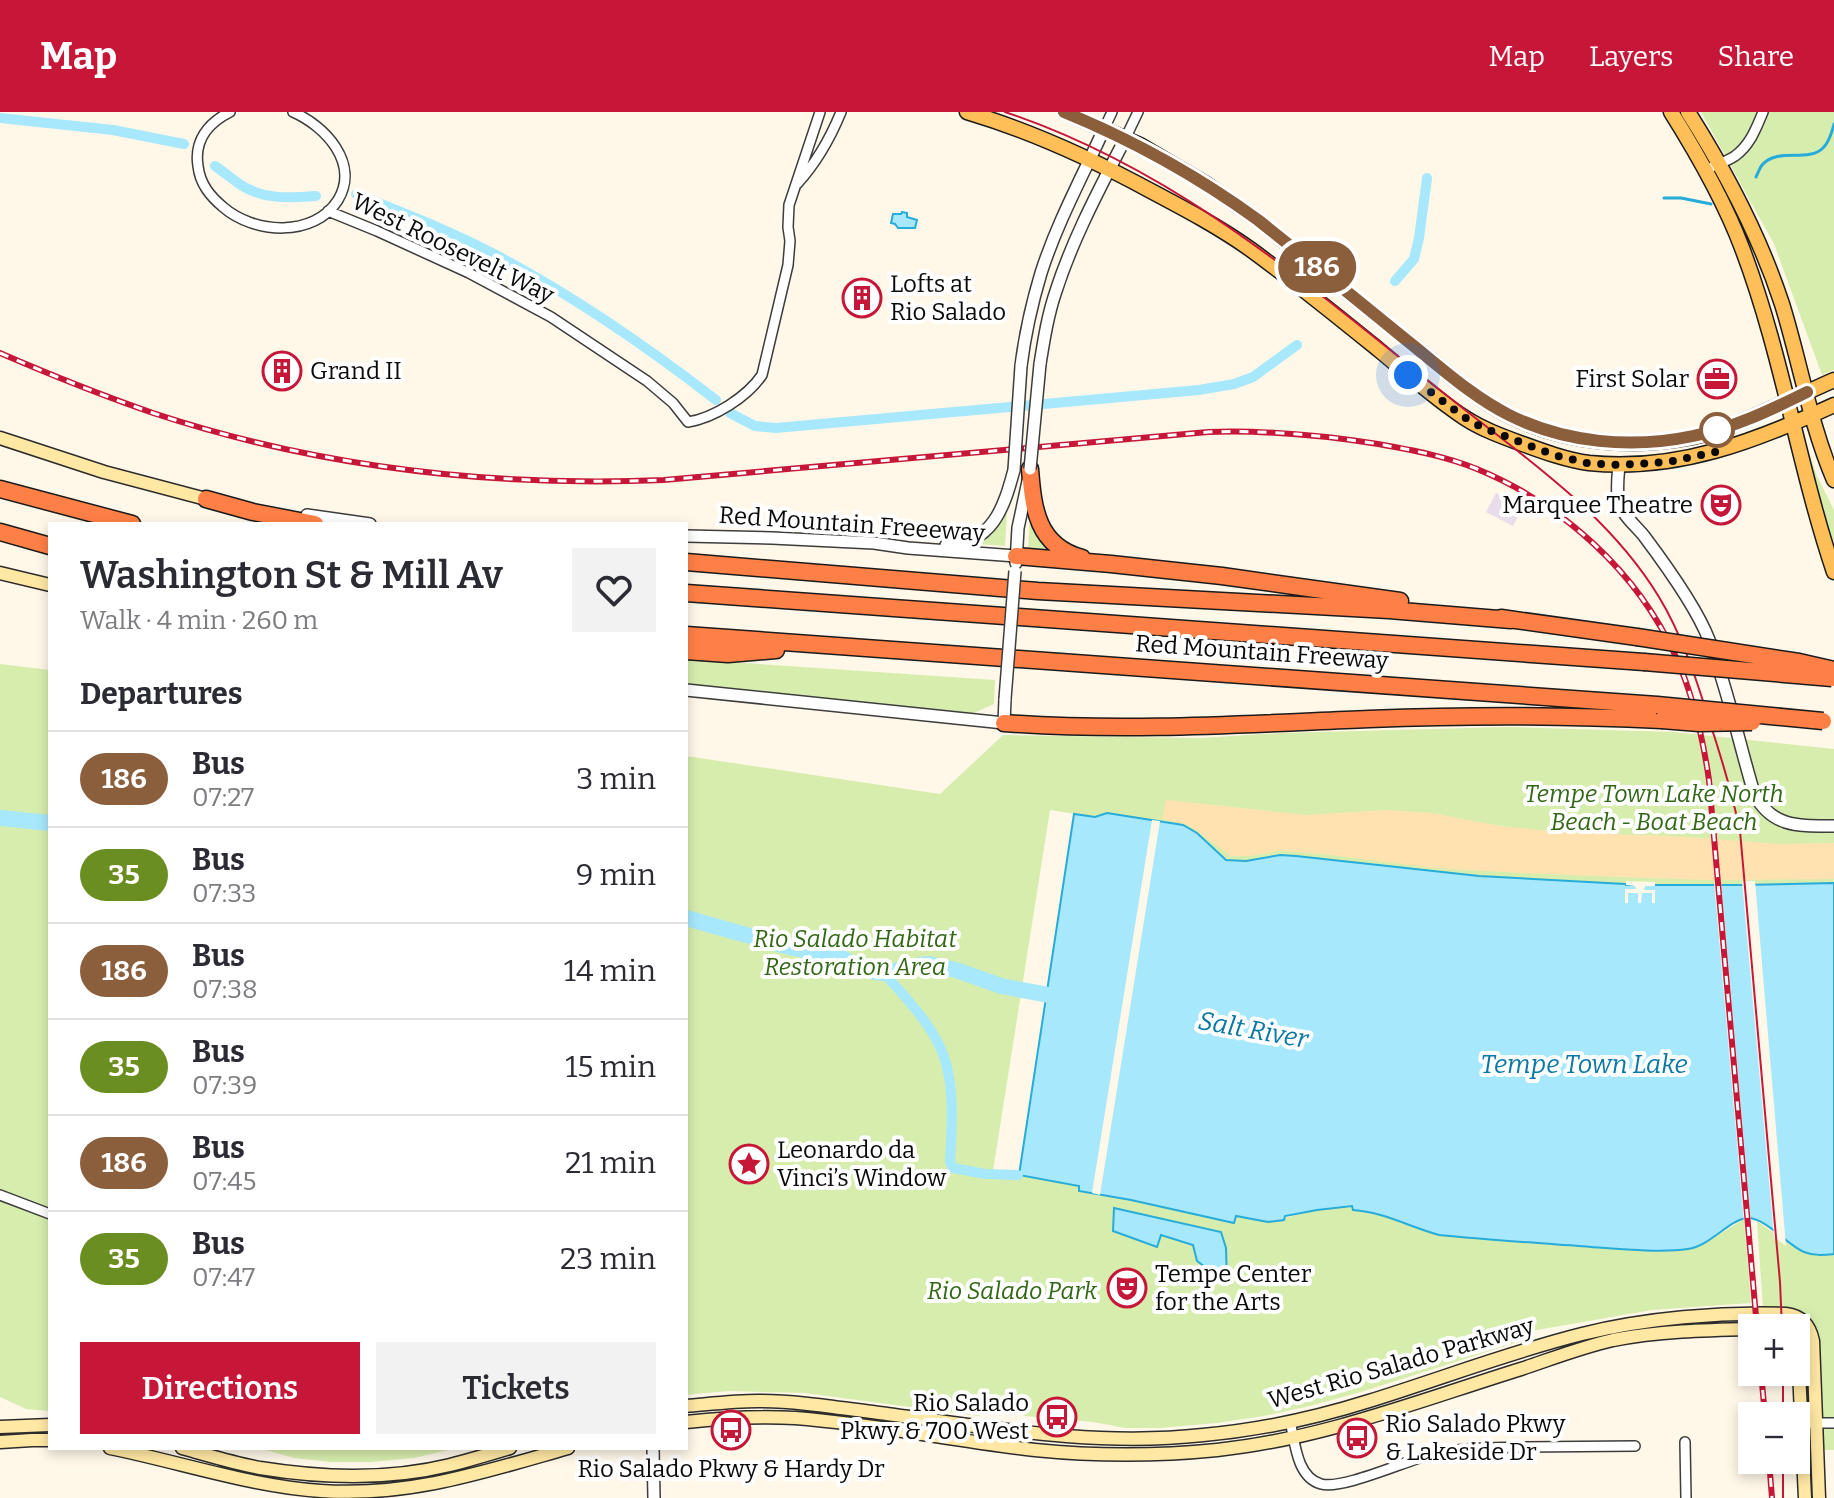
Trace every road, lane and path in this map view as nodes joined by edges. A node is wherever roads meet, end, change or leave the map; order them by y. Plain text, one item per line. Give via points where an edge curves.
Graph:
1 (293, 112) edge
2 (820, 112) edge
3 (841, 112) edge
4 (967, 112) edge
5 (1064, 112) edge
6 (1112, 112) edge
7 (1138, 112) edge
8 (1671, 112) edge
9 (1688, 112) edge
10 (1763, 112) edge
11 (223, 113) edge
12 (1104, 129) junction
13 (1125, 139) junction
14 (1090, 160) junction
15 (1712, 166) junction
16 (1110, 169) junction
17 (795, 186) junction
18 (328, 211) junction
19 (1834, 380) edge
20 (1807, 392) junction
21 (1788, 401) junction
22 (1834, 405) edge
23 (1813, 414) junction
24 (1793, 423) junction
25 (0, 438) edge
26 (1619, 465) junction
27 (1022, 469) junction
28 (1834, 480) edge
29 (0, 489) edge
30 (206, 499) junction
31 (124, 522) edge
32 (305, 522) edge
33 (357, 522) edge
34 (0, 532) edge
35 (688, 536) edge
36 (874, 543) junction
37 (48, 545) edge
38 (688, 562) edge
39 (1016, 564) junction
40 (1111, 564) junction
41 (1834, 572) edge
42 (0, 573) edge
43 (48, 585) edge
44 (688, 593) edge
45 (1511, 620) junction
46 (688, 635) edge
47 (829, 646) junction
48 (688, 651) edge
49 (1834, 670) edge
50 (1834, 678) edge
51 (688, 690) edge
52 (1660, 712) junction
53 (1829, 721) edge
54 (1004, 723) junction
55 (1834, 826) edge
56 (0, 1195) edge
57 (48, 1213) edge
58 (1738, 1330) edge
59 (688, 1406) edge
60 (1290, 1421) junction
61 (688, 1422) edge
62 (1810, 1423) edge
63 (1816, 1423) junction
64 (1834, 1423) edge
65 (48, 1425) edge
66 (0, 1427) edge
67 (1294, 1438) junction
68 (48, 1440) edge
69 (0, 1442) edge
70 (1685, 1442) dead end
71 (1635, 1446) dead end
72 (118, 1450) edge
73 (190, 1450) edge
74 (503, 1450) edge
75 (561, 1450) edge
76 (653, 1450) edge
77 (257, 1467) junction
78 (1804, 1474) edge
79 (253, 1482) junction
80 (654, 1498) edge
81 (1686, 1498) edge
82 (1805, 1498) edge
83 (1819, 1498) edge

1 - 18 street via 319,126 337,149 344,169 339,196
2 - 17 street
3 - 17 street via 825,147
4 - 14 main road
5 - 12 main road
6 - 12 street
7 - 13 street
8 - 15 main road
9 - 15 main road
10 - 15 street via 1745,147
11 - 18 street via 198,148 199,178 209,194 233,216 271,229 304,224
12 - 13 main road
12 - 14 street
13 - 16 street
13 - 21 main road via 1232,201 1468,388 1524,422 1597,441 1654,442 1719,429
14 - 16 main road
14 - 27 street, bridge via 1060,223 1031,310 1021,366
15 - 20 main road via 1769,268
15 - 21 main road
16 - 26 main road via 1249,249 1481,427 1554,455
16 - 27 street, bridge via 1051,309
17 - 18 street, West Roosevelt Way via 788,209 788,265 766,363 751,390 688,422 647,381 551,317 469,273
19 - 20 main road
20 - 21 main road
20 - 23 main road
21 - 24 main road
22 - 23 main road
23 - 24 main road
23 - 28 main road
24 - 26 main road via 1702,456
24 - 41 main road
25 - 30 main road
26 - 55 street via 1622,510 1709,639 1758,802 1787,824
27 - 36 street via 1001,511 974,538 953,545
27 - 39 street
27 - 40 highway via 1051,540 1065,552
29 - 31 highway
30 - 32 highway
30 - 33 street
34 - 37 highway
35 - 36 street, Red Mountain Freeeway
36 - 39 street, Red Mountain Freeeway
38 - 45 highway via 1095,595
39 - 40 highway
39 - 54 street, bridge
40 - 45 highway
42 - 43 main road
44 - 50 highway, Red Mountain Freeway, bridge
45 - 49 highway, bridge
46 - 47 highway, Red Mountain Freeway
47 - 48 highway via 728,654
47 - 52 highway, Red Mountain Freeway
51 - 54 street
52 - 53 highway, bridge via 1699,723
52 - 54 highway via 1173,728
56 - 57 street
58 - 67 main road, West Rio Salado Parkway via 1615,1340
59 - 60 main road, West Rio Salado Parkway via 813,1404 1099,1438 1202,1436
60 - 63 main road, West Rio Salado Parkway via 1595,1331 1652,1320 1778,1314 1804,1321 1811,1333
60 - 67 street
61 - 67 main road, West Rio Salado Parkway via 800,1419 1087,1454 1186,1452
62 - 63 street
63 - 64 street
63 - 83 main road, West Rio Salado Parkway
65 - 66 main road
67 - 71 street via 1303,1469 1327,1485 1428,1455 1473,1448
68 - 69 main road
70 - 81 street
72 - 79 main road
73 - 77 main road
74 - 77 main road via 449,1465 379,1475
75 - 79 main road via 413,1488 338,1492
76 - 80 street
77 - 79 main road
78 - 82 main road

